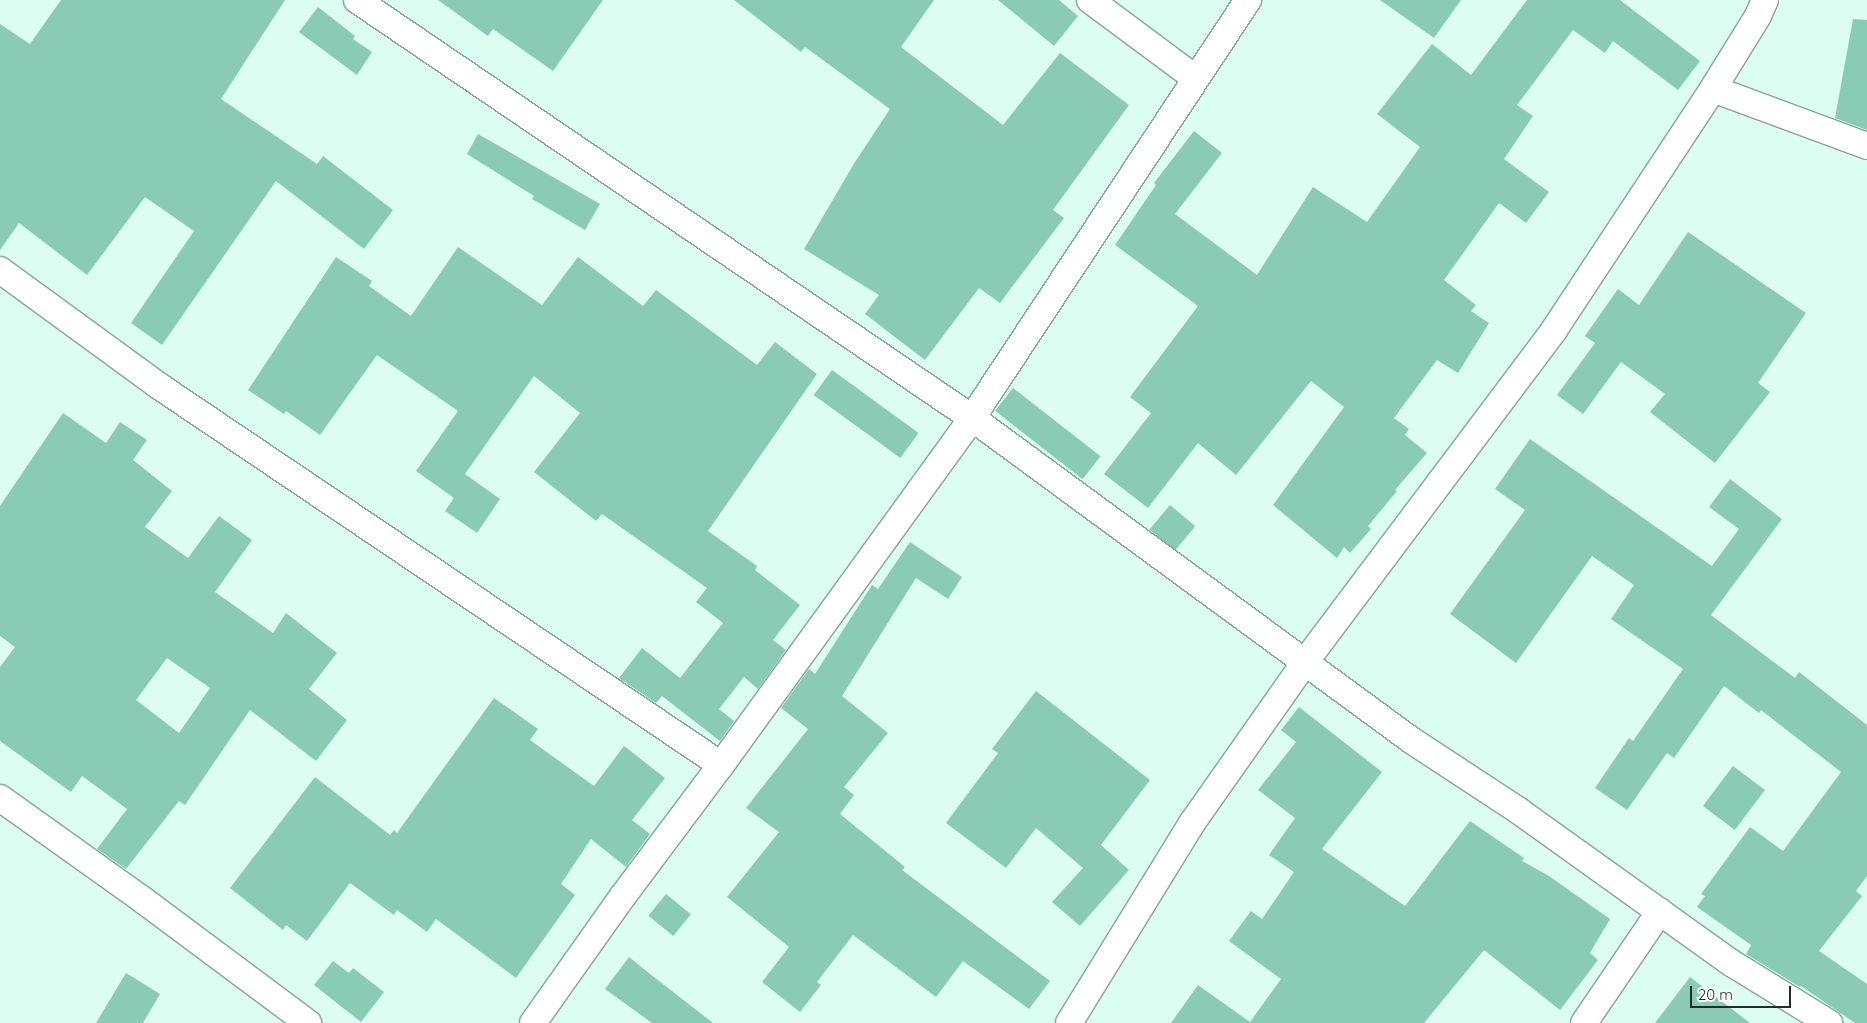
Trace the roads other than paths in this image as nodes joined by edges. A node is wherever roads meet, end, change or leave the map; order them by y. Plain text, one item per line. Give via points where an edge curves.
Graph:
1 (357, 0) edge
2 (1090, 0) edge
3 (1248, 0) edge
4 (1765, 0) edge
5 (1195, 78) junction
6 (1713, 89) junction
7 (1867, 146) edge
8 (0, 270) edge
9 (972, 418) junction
10 (1304, 662) junction
11 (721, 765) junction
12 (0, 798) edge
13 (1660, 911) junction
14 (308, 1023) edge
15 (533, 1023) edge
16 (1070, 1023) edge
17 (1584, 1023) edge
18 (1829, 1023) edge

1 - 9 street
2 - 5 street
3 - 5 street
4 - 6 street
5 - 9 street
6 - 7 street
6 - 10 street via 1554,330
8 - 11 street via 159,386
9 - 10 street
9 - 11 street
10 - 13 street via 1410,740 1519,811
10 - 16 street via 1192,823
11 - 15 street
12 - 14 street via 144,900
13 - 17 street
13 - 18 street via 1733,964

